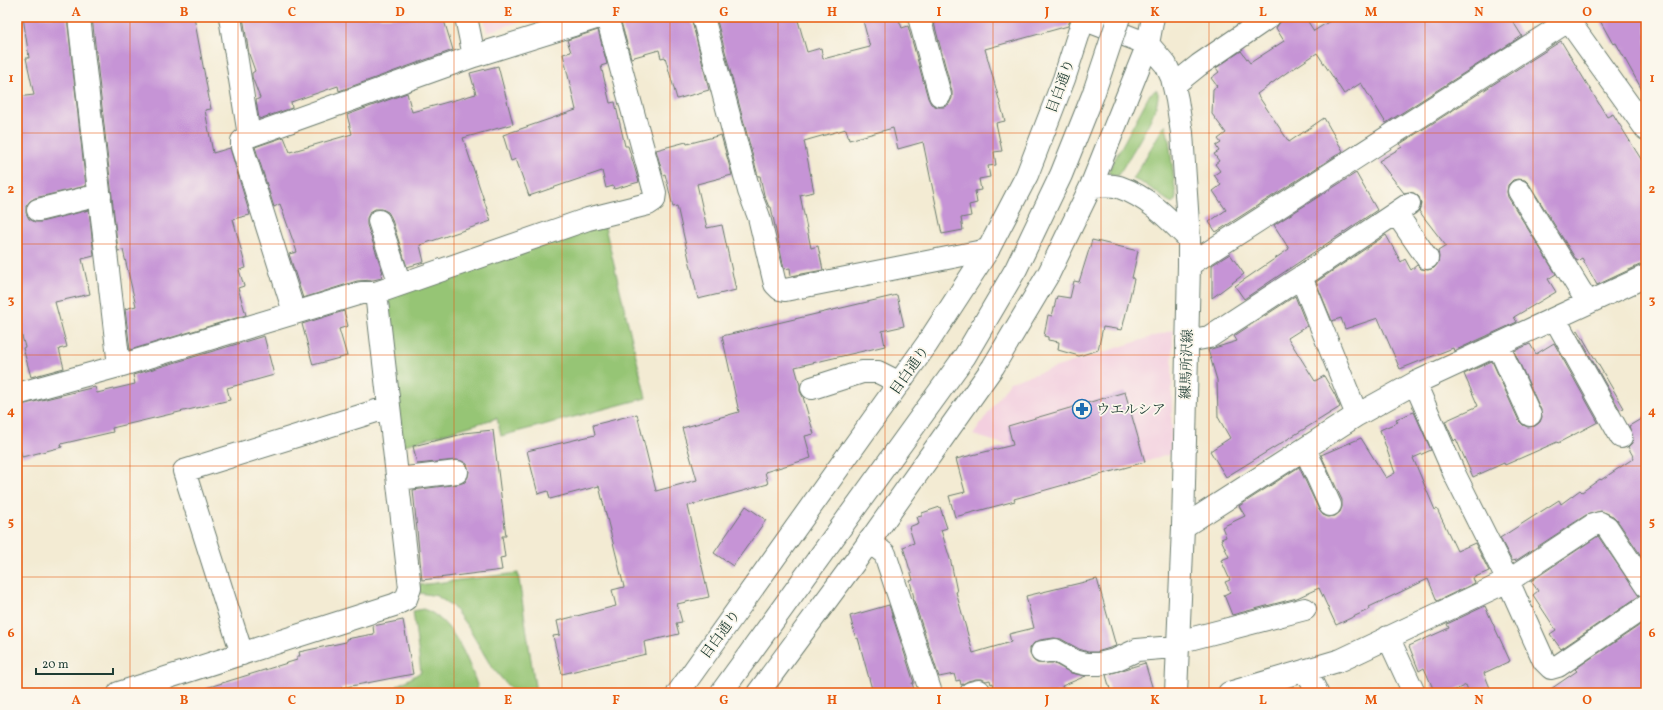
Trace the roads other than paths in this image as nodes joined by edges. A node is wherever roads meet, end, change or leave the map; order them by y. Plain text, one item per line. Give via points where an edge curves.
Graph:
1 (80, 17) edge
2 (230, 17) edge
3 (466, 17) edge
4 (599, 17) edge
5 (607, 17) edge
6 (703, 17) edge
7 (920, 17) edge
8 (1119, 17) edge
9 (1153, 17) edge
10 (1269, 17) edge
11 (1083, 18) edge
12 (1567, 19) edge
13 (1148, 44) junction
14 (474, 56) junction
15 (1174, 85) junction
16 (940, 95) dead end
17 (1646, 129) edge
18 (247, 137) junction
19 (1091, 186) junction
20 (1519, 191) dead end
21 (100, 196) junction
22 (38, 210) dead end
23 (380, 221) dead end
24 (1189, 239) junction
25 (988, 250) junction
26 (1427, 258) dead end
27 (1189, 265) junction
28 (1646, 276) edge
29 (1301, 277) junction
30 (400, 284) junction
31 (376, 292) junction
32 (1588, 303) junction
33 (294, 312) junction
34 (1555, 319) junction
35 (1187, 341) junction
36 (1498, 345) junction
37 (119, 366) junction
38 (900, 383) junction
39 (1415, 383) junction
40 (812, 388) dead end
41 (17, 394) edge
42 (389, 407) junction
43 (1357, 415) junction
44 (1530, 415) dead end
45 (1620, 437) dead end
46 (1304, 449) junction
47 (457, 472) dead end
48 (398, 479) junction
49 (1330, 505) dead end
50 (1183, 527) junction
51 (869, 541) junction
52 (1508, 581) junction
53 (1646, 586) edge
54 (1646, 606) edge
55 (1305, 609) dead end
56 (1388, 637) junction
57 (1178, 645) junction
58 (1042, 652) dead end
59 (242, 654) junction
60 (1306, 670) junction
61 (119, 693) edge
62 (678, 693) edge
63 (721, 693) edge
64 (758, 693) edge
65 (931, 693) edge
66 (1176, 693) edge
67 (1229, 693) edge
68 (1317, 693) edge
69 (1414, 693) edge

1 - 21 street
2 - 18 street via 248,129
3 - 14 street
4 - 14 street
5 - 30 street via 655,193 654,200 648,204 588,219
6 - 25 street via 748,191 759,217 775,284 780,289
7 - 16 street
8 - 63 street, bridge via 1093,95 1061,175 1016,269 965,356
9 - 13 street
10 - 15 street
11 - 13 street
11 - 25 street, 目白通り via 1064,79 1027,175
12 - 17 street
12 - 27 street
13 - 15 street, 練馬所沢線 via 1166,65
13 - 19 street
14 - 18 street
15 - 24 street, 練馬所沢線 via 1182,133
18 - 33 street via 242,141 242,147
19 - 24 street via 1118,187 1146,200
19 - 51 street via 1049,273 993,367
20 - 32 street
21 - 22 street
21 - 37 street
23 - 30 street
24 - 27 street, 練馬所沢線
25 - 38 street, 目白通り
26 - 29 street via 1403,209
27 - 35 street, 練馬所沢線
28 - 32 street
29 - 35 street via 1209,337
29 - 43 street
30 - 31 street
31 - 33 street via 361,293
31 - 42 street
32 - 34 street
33 - 37 street
34 - 36 street
34 - 45 street
35 - 50 street, 練馬所沢線
36 - 39 street
36 - 44 street
37 - 41 street
38 - 40 street via 878,372 862,372
38 - 62 street, 目白通り
39 - 43 street
39 - 52 street via 1454,473
42 - 48 street
42 - 59 street via 184,471
43 - 46 street
46 - 49 street
46 - 50 street
47 - 48 street
48 - 59 street via 410,588 406,599
50 - 57 street, 練馬所沢線
51 - 64 street
51 - 65 street via 885,554
52 - 53 street via 1600,523 1607,527
52 - 54 street via 1544,661 1551,668 1558,666
52 - 56 street
55 - 57 street
56 - 60 street via 1341,660
56 - 69 street
57 - 58 street via 1137,650 1099,664 1074,661 1055,650
57 - 66 street, 練馬所沢線
59 - 61 street
60 - 67 street
60 - 68 street

